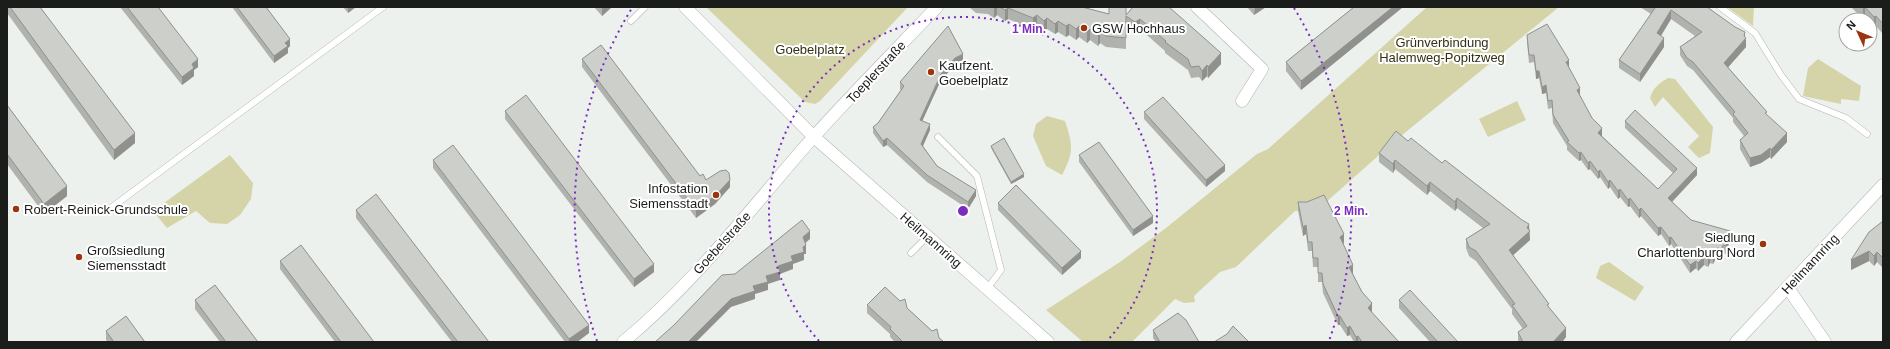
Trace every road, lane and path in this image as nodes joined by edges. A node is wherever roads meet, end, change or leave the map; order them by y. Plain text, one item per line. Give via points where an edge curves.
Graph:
1 (383, 7) edge
2 (646, 7) edge
3 (685, 7) edge
4 (937, 7) edge
5 (1197, 7) edge
6 (1720, 7) edge
7 (631, 21) dead end
8 (1242, 101) dead end
9 (1867, 134) dead end
10 (814, 137) junction
11 (938, 137) dead end
12 (1883, 185) edge
13 (108, 210) dead end
14 (927, 236) junction
15 (911, 253) dead end
16 (1788, 288) junction
17 (987, 289) junction
18 (623, 342) edge
19 (1048, 342) edge
20 (1736, 342) edge
21 (1825, 342) edge

1 - 13 lane
2 - 7 lane
3 - 10 street
4 - 10 street, Toeplerstraße
5 - 8 street via 1262,69
6 - 9 lane via 1755,33 1799,99 1846,118
10 - 14 street, Heilmannring
10 - 18 street, Goebelstraße via 704,264 644,325
11 - 17 lane via 977,176 1001,270
12 - 16 street, Heilmannring
14 - 15 lane
14 - 17 street, Heilmannring
16 - 20 street, Heilmannring
16 - 21 street
17 - 19 street, Heilmannring

